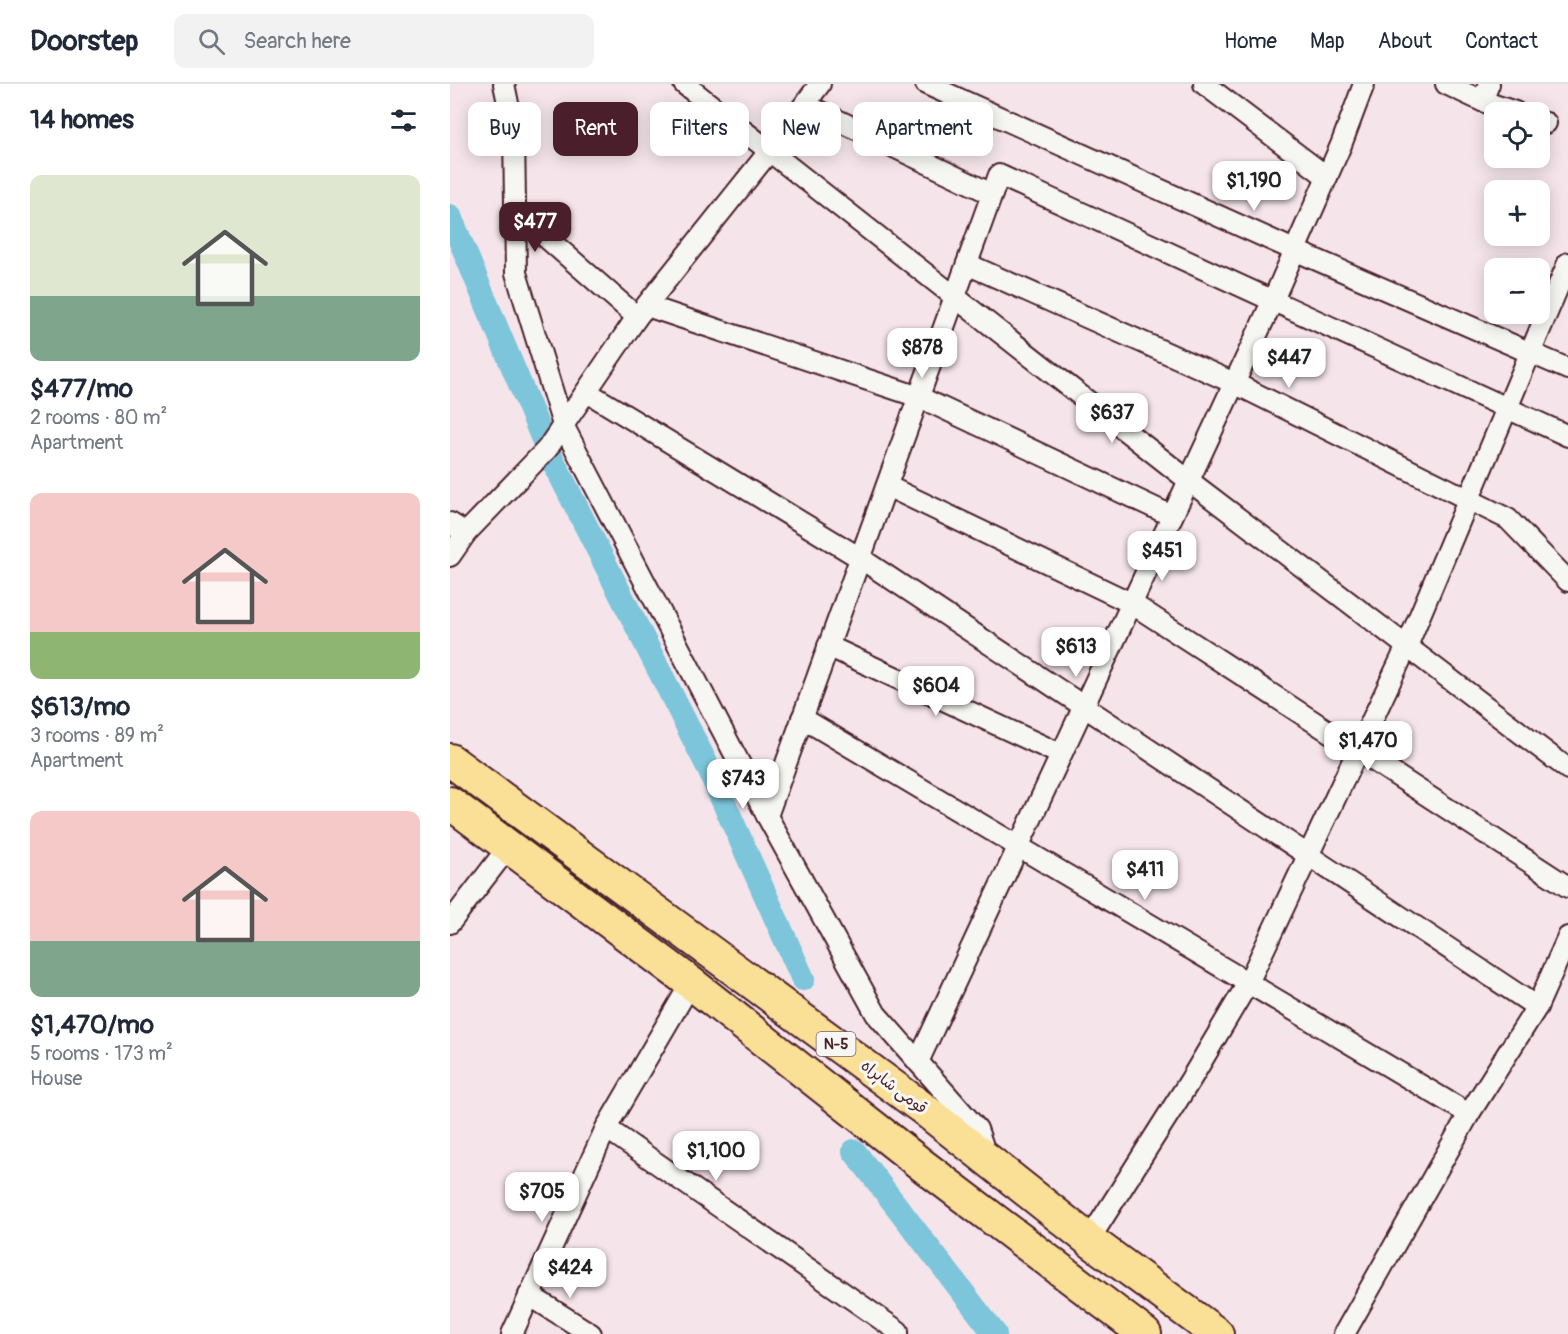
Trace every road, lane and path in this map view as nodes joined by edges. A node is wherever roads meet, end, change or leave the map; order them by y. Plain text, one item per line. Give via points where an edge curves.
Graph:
1 (504, 84) edge
2 (684, 84) edge
3 (820, 84) edge
4 (926, 84) edge
5 (1204, 84) edge
6 (1364, 84) edge
7 (1446, 84) edge
8 (1485, 93) edge
9 (808, 102) edge
10 (1499, 102) edge
11 (841, 122) edge
12 (761, 147) edge
13 (766, 156) edge
14 (772, 156) edge
15 (1327, 177) junction
16 (992, 194) junction
17 (517, 212) junction
18 (1294, 250) junction
19 (1568, 262) edge
20 (967, 264) junction
21 (955, 297) junction
22 (1273, 300) junction
23 (642, 311) junction
24 (1531, 351) junction
25 (1568, 369) edge
26 (1234, 383) junction
27 (587, 392) junction
28 (918, 397) junction
29 (1507, 408) junction
30 (563, 425) junction
31 (1568, 436) edge
32 (1188, 480) junction
33 (886, 486) junction
34 (1469, 499) junction
35 (1172, 516) junction
36 (458, 528) edge
37 (450, 556) edge
38 (860, 558) junction
39 (1568, 581) edge
40 (1131, 603) junction
41 (828, 646) junction
42 (1407, 646) junction
43 (1083, 705) junction
44 (802, 718) junction
45 (1358, 751) junction
46 (1060, 754) junction
47 (450, 760) edge
48 (1568, 769) edge
49 (450, 802) edge
50 (767, 816) junction
51 (509, 846) junction
52 (1017, 847) junction
53 (1308, 856) junction
54 (1568, 887) edge
55 (450, 923) edge
56 (1568, 937) edge
57 (691, 983) junction
58 (1248, 983) junction
59 (1537, 1007) junction
60 (918, 1062) junction
61 (1469, 1114) junction
62 (606, 1128) junction
63 (995, 1165) junction
64 (932, 1173) junction
65 (1089, 1240) junction
66 (529, 1295) junction
67 (512, 1334) edge
68 (591, 1334) edge
69 (898, 1334) edge
70 (1145, 1334) edge
71 (1217, 1334) edge
72 (1344, 1334) edge

1 - 17 street via 514,132
2 - 12 street
3 - 9 street
4 - 18 street
5 - 15 street
6 - 15 street
7 - 8 street
8 - 10 street
11 - 16 street
13 - 23 street
14 - 21 street
15 - 18 street
16 - 20 street
16 - 22 street via 999,175
17 - 23 street
17 - 30 street via 516,273
18 - 22 street
18 - 24 street
19 - 24 street
20 - 21 street
20 - 26 street
21 - 28 street
21 - 32 street
22 - 26 street
22 - 29 street
23 - 27 street
23 - 28 street
24 - 25 street
24 - 29 street
26 - 32 street
26 - 34 street
27 - 30 street
27 - 38 street
28 - 33 street
28 - 35 street
29 - 31 street
29 - 34 street
30 - 36 street via 547,449
30 - 50 street
32 - 35 street
32 - 42 street
33 - 38 street
33 - 40 street
34 - 39 street via 1508,519
34 - 42 street
35 - 40 street
36 - 37 street
38 - 41 street
38 - 43 street
40 - 43 street
40 - 45 street
41 - 44 street
41 - 46 street
42 - 45 street
42 - 48 street
43 - 46 street
43 - 53 street
44 - 50 street
44 - 52 street
45 - 53 street
45 - 54 street
46 - 52 street
47 - 63 highway, قومی شاہراہ / N-5
49 - 51 highway, N-5
50 - 60 street via 876,1014
51 - 55 street
51 - 57 highway, N-5
52 - 58 street
52 - 60 street
53 - 58 street
53 - 59 street
56 - 59 street
57 - 62 street
57 - 64 highway, N-5
58 - 61 street
58 - 65 street
59 - 61 street
60 - 63 street via 977,1129
61 - 72 street
62 - 66 street
62 - 69 street via 898,1330
63 - 64 highway
63 - 65 highway, قومی شاہراہ / N-5
64 - 70 highway, N-5
65 - 71 highway, قومی شاہراہ / N-5
66 - 67 street
66 - 68 street

